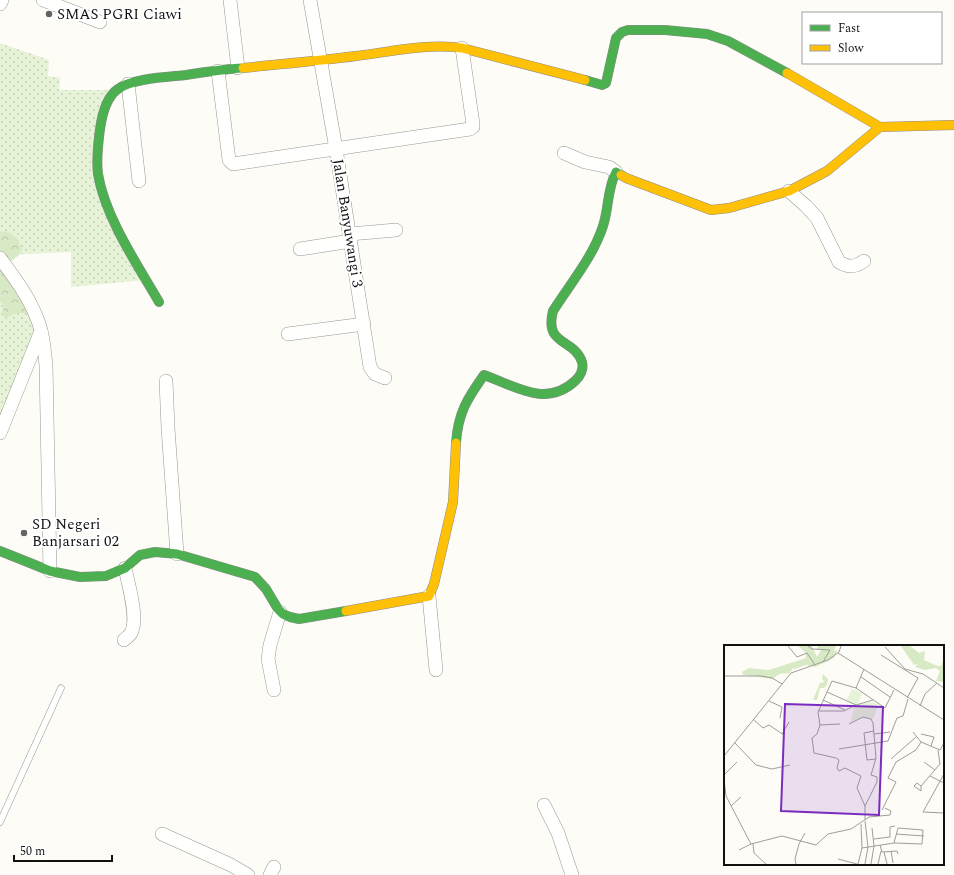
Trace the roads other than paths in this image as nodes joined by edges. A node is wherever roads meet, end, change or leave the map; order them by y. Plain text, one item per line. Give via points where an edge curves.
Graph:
1 (2, 0) edge
2 (43, 0) edge
3 (230, 0) edge
4 (310, 0) edge
5 (0, 4) edge
6 (100, 22) dead end
7 (462, 48) junction
8 (321, 61) junction
9 (238, 68) junction
10 (218, 71) junction
11 (128, 84) junction
12 (954, 125) edge
13 (880, 127) junction
14 (336, 149) junction
15 (564, 153) dead end
16 (616, 172) junction
17 (139, 181) dead end
18 (789, 191) junction
19 (396, 230) dead end
20 (350, 238) junction
21 (300, 249) dead end
22 (0, 258) edge
23 (864, 261) dead end
24 (159, 302) dead end
25 (364, 324) junction
26 (41, 330) junction
27 (288, 334) dead end
28 (385, 378) dead end
29 (166, 381) dead end
30 (0, 433) edge
31 (0, 552) edge
32 (177, 554) junction
33 (125, 568) junction
34 (50, 571) junction
35 (429, 596) junction
36 (280, 612) junction
37 (124, 640) dead end
38 (436, 670) dead end
39 (61, 688) dead end
40 (274, 690) dead end
41 (544, 805) dead end
42 (0, 822) edge
43 (162, 834) dead end
44 (248, 875) edge
45 (572, 875) edge

1 - 5 street
2 - 6 street
3 - 9 street
4 - 8 street, Jalan Banyuwangi 3
7 - 8 street via 426,47
7 - 13 street via 602,85 606,84 608,78 616,38 622,32 665,30 708,34 728,41
7 - 14 street via 473,127
8 - 9 street
8 - 14 street, Jalan Banyuwangi 3
9 - 10 street
10 - 11 street
10 - 14 street via 230,162 233,164
11 - 17 street
11 - 24 street via 112,94 101,120 98,173 112,219
12 - 13 street
13 - 18 street via 827,171
14 - 20 street, Jalan Banyuwangi 3
15 - 16 street via 585,162 609,167
16 - 18 street via 712,210 729,208
16 - 35 street via 611,180 604,224 595,245 549,319 556,337 577,354 582,363 582,371 578,379 567,389 550,395 536,394 484,375 465,403 457,426 454,502
18 - 23 street via 817,218 839,262 846,266 855,266
19 - 20 street
20 - 21 street
20 - 25 street, Jalan Banyuwangi 3
22 - 26 street via 30,302
25 - 27 street
25 - 28 street, Jalan Banyuwangi 3 via 370,367 375,374
26 - 30 street
26 - 34 street via 46,365
29 - 32 street
31 - 34 street
32 - 33 street via 147,553
32 - 36 street via 255,577 262,582
33 - 34 street via 97,577 80,577
33 - 37 street via 131,592 134,625 132,633
35 - 36 street via 299,619
35 - 38 street
36 - 40 street via 268,659
39 - 42 lane
41 - 45 street via 558,833
43 - 44 street

